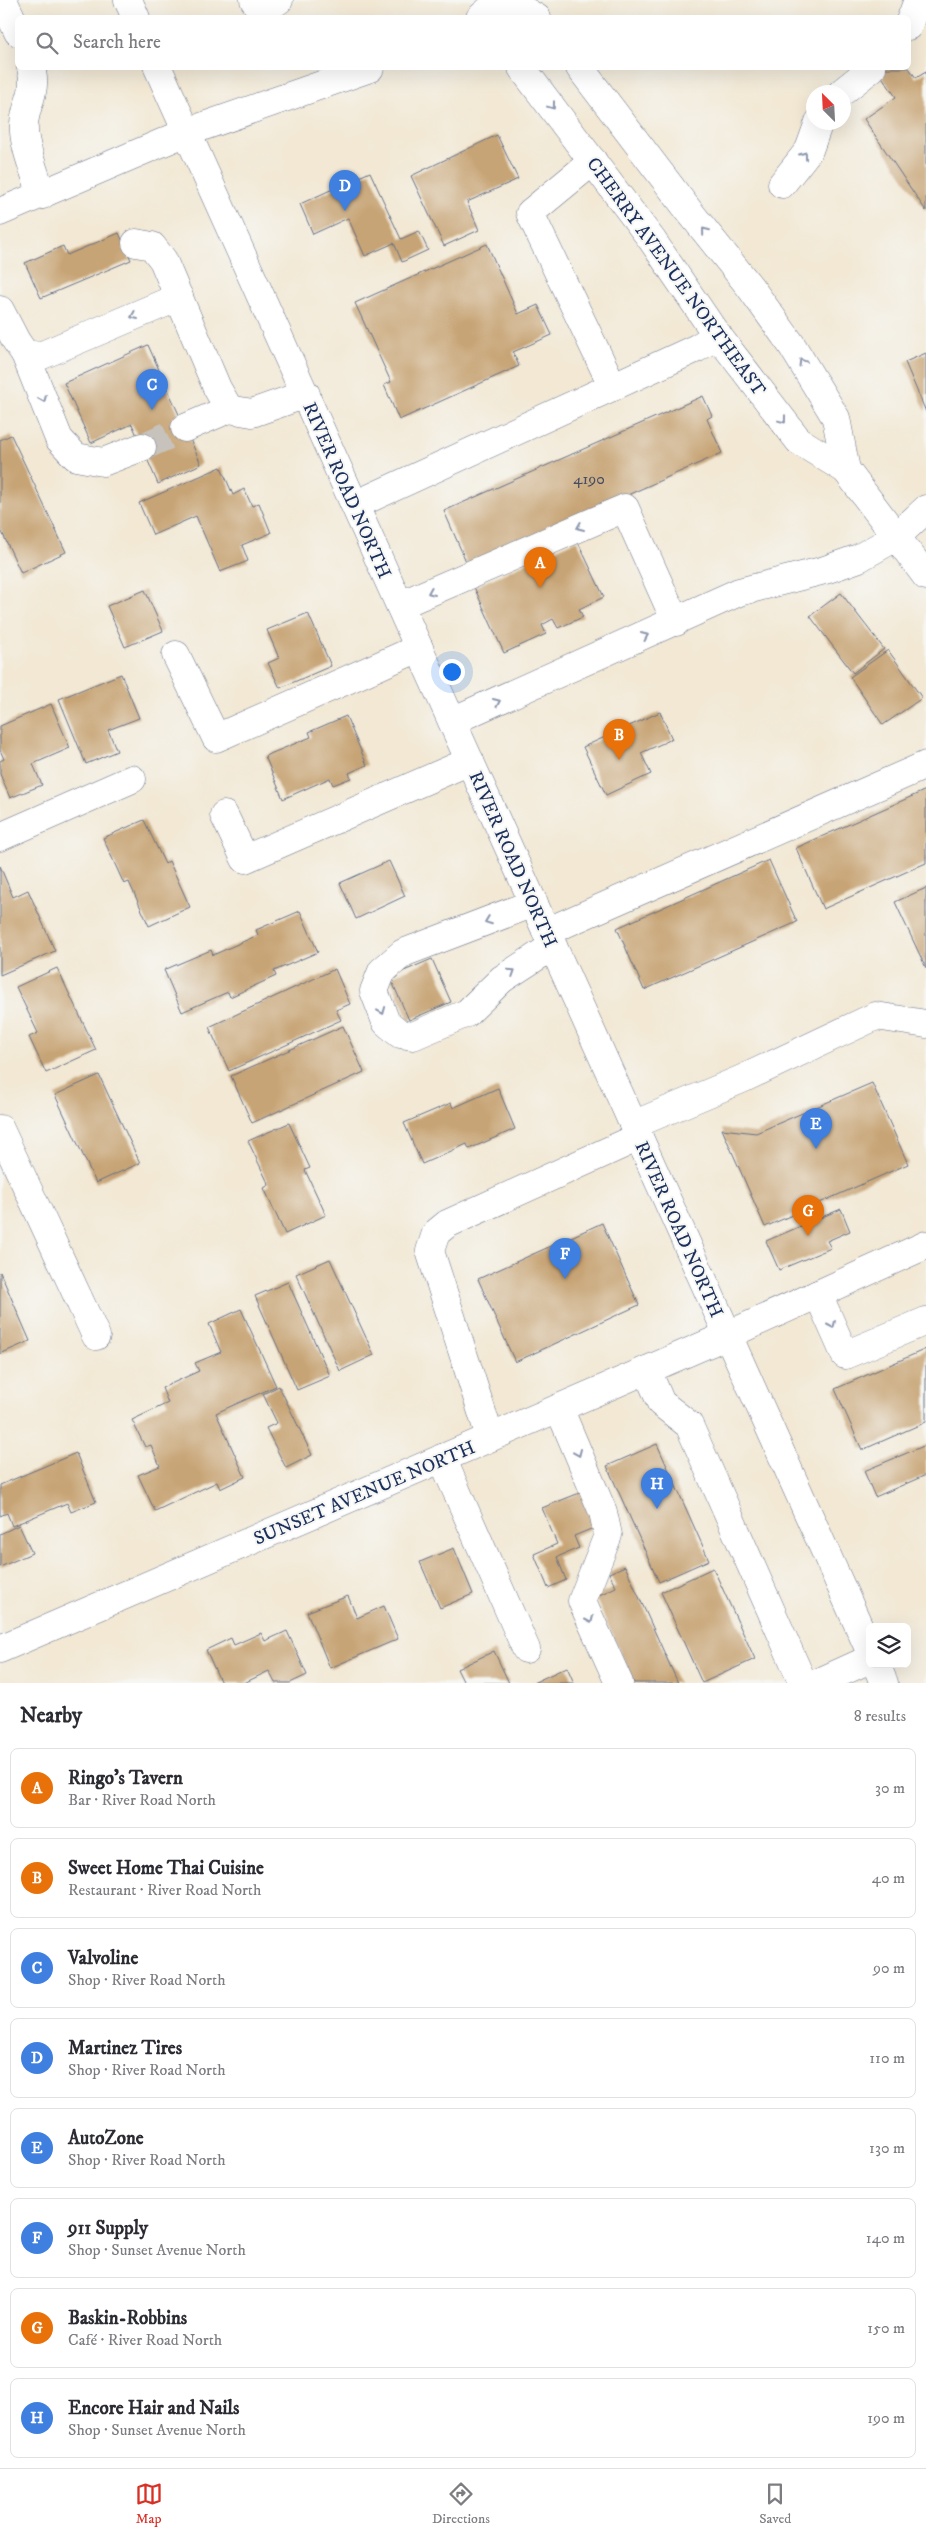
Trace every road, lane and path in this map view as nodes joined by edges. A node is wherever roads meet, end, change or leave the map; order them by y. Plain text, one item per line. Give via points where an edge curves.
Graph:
1 (3, 0) edge
2 (128, 0) edge
3 (254, 0) edge
4 (279, 0) edge
5 (503, 0) edge
6 (918, 0) edge
7 (135, 15) edge
8 (484, 15) edge
9 (505, 15) edge
10 (531, 15) edge
11 (911, 18) edge
12 (15, 26) edge
13 (32, 70) edge
14 (159, 70) edge
15 (364, 70) edge
16 (524, 70) edge
17 (582, 70) edge
18 (870, 70) edge
19 (851, 85) edge
20 (816, 130) edge
21 (187, 132) junction
22 (593, 161) junction
23 (782, 184) dead end
24 (42, 195) junction
25 (0, 212) edge
26 (136, 242) dead end
27 (179, 297) junction
28 (0, 310) edge
29 (718, 335) junction
30 (25, 354) junction
31 (612, 387) junction
32 (306, 394) junction
33 (229, 409) junction
34 (185, 428) tunnel mouth
35 (142, 448) tunnel mouth
36 (846, 470) junction
37 (355, 505) junction
38 (926, 509) edge
39 (896, 537) junction
40 (926, 576) edge
41 (400, 605) junction
42 (676, 622) junction
43 (419, 648) junction
44 (176, 655) dead end
45 (452, 721) junction
46 (470, 761) junction
47 (926, 765) edge
48 (132, 779) dead end
49 (224, 815) dead end
50 (0, 837) edge
51 (534, 903) junction
52 (550, 939) junction
53 (926, 1024) edge
54 (0, 1129) edge
55 (636, 1131) junction
56 (926, 1245) edge
57 (818, 1294) junction
58 (926, 1321) edge
59 (728, 1335) junction
60 (96, 1336) dead end
61 (646, 1370) junction
62 (559, 1408) junction
63 (490, 1438) junction
64 (442, 1458) junction
65 (866, 1642) edge
66 (526, 1648) dead end
67 (0, 1649) edge
68 (866, 1661) edge
69 (878, 1668) edge
70 (619, 1683) edge
71 (803, 1683) edge
72 (816, 1683) edge
73 (884, 1683) edge

1 - 12 main road
2 - 7 main road
3 - 4 main road via 262,12
5 - 8 main road
5 - 9 main road
5 - 10 main road
6 - 11 main road
13 - 24 main road via 35,81 24,123
14 - 21 main road, RIVER ROAD NORTH
15 - 21 main road
16 -> 22 main road, CHERRY AVENUE NORTHEAST
36 -> 17 main road, CHERRY AVENUE NORTHEAST via 836,418 791,344
18 - 19 main road
23 -> 20 main road via 808,150
21 - 24 main road
21 - 32 main road, RIVER ROAD NORTH
22 - 29 main road, CHERRY AVENUE NORTHEAST
22 - 31 main road via 530,212
24 - 25 main road
26 - 27 main road via 152,246 163,260
27 -> 30 main road via 40,356
27 - 33 main road
28 - 30 main road
29 - 31 main road
29 -> 36 main road, CHERRY AVENUE NORTHEAST via 799,441
30 -> 35 main road via 59,438 76,456 103,462
31 - 37 main road
32 - 33 main road via 252,414
32 - 37 main road, RIVER ROAD NORTH
33 - 34 main road
36 - 39 main road, CHERRY AVENUE NORTHEAST
37 - 41 main road, RIVER ROAD NORTH
38 - 39 main road
39 - 40 main road, CHERRY AVENUE NORTHEAST
39 - 42 main road via 858,558 826,570 739,592
42 -> 41 main road via 625,508
41 - 43 main road, RIVER ROAD NORTH
45 -> 42 main road
43 - 44 main road via 216,738
43 - 45 main road, RIVER ROAD NORTH
45 - 46 main road, RIVER ROAD NORTH
46 - 49 main road via 245,859
46 - 51 main road, RIVER ROAD NORTH
47 - 52 main road
48 - 50 main road
51 - 52 main road, RIVER ROAD NORTH
51 -> 52 main road via 403,953 382,971 374,992 386,1022 400,1034 413,1036 467,1013 502,978
52 - 55 main road, RIVER ROAD NORTH
53 - 55 main road via 876,1016
54 - 60 main road
55 - 59 main road, RIVER ROAD NORTH
55 - 63 main road via 447,1224 436,1233 430,1251
56 - 57 main road, SUNSET AVENUE NORTH
57 -> 58 main road via 845,1355
57 - 59 main road, SUNSET AVENUE NORTH
59 - 61 main road, SUNSET AVENUE NORTH
59 - 65 main road, RIVER ROAD NORTH
61 - 62 main road, SUNSET AVENUE NORTH
61 - 71 main road via 661,1403 689,1425
62 - 63 main road, SUNSET AVENUE NORTH
62 -> 70 main road via 603,1512 608,1535 582,1601
63 - 64 main road, SUNSET AVENUE NORTH
64 - 66 main road
64 - 67 main road, SUNSET AVENUE NORTH
68 - 72 main road
69 - 73 main road

